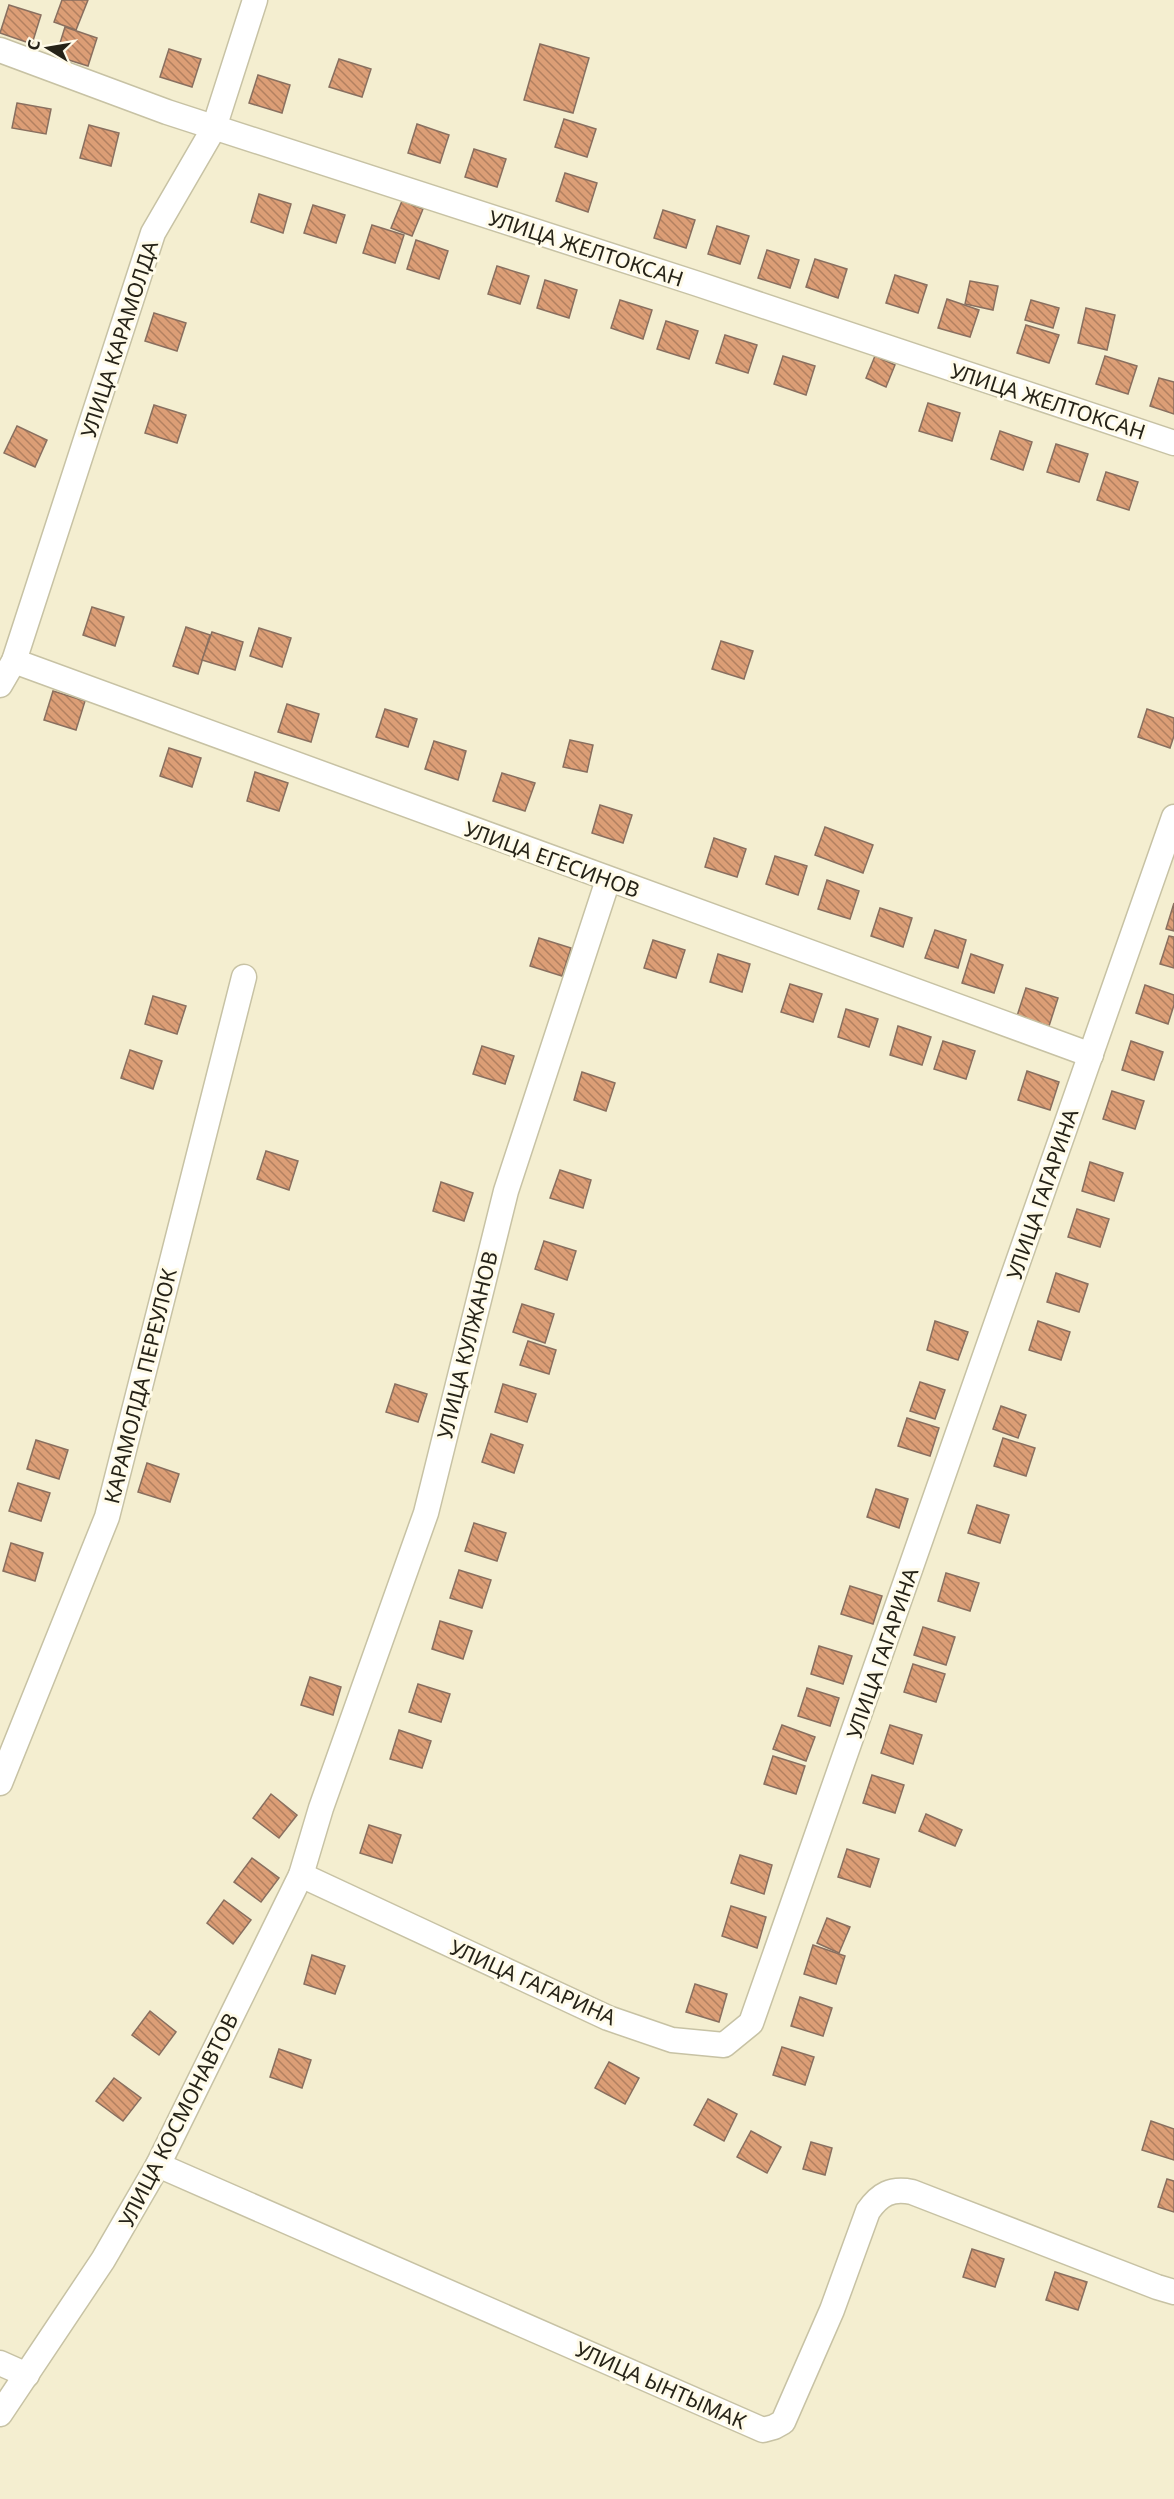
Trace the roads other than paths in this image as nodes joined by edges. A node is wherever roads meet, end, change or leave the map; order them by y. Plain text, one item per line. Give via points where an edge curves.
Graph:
1 (255, 0) edge
2 (0, 50) edge
3 (214, 128) junction
4 (1174, 443) edge
5 (14, 661) junction
6 (0, 685) edge
7 (1174, 817) edge
8 (608, 880) junction
9 (244, 977) dead end
10 (1091, 1055) junction
11 (0, 1783) edge
12 (321, 1808) joint
13 (301, 1875) junction
14 (158, 2165) junction
15 (1174, 2292) edge
16 (0, 2363) edge
17 (27, 2375) junction
18 (0, 2414) edge

1 - 3 street, УЛИЦА КАРАМОЛДА
2 - 3 street, УЛИЦА ЖЕЛТОКСАН
3 - 4 street, УЛИЦА ЖЕЛТОКСАН
3 - 5 street, УЛИЦА КАРАМОЛДА via 153,233
5 - 6 street, УЛИЦА КАРАМОЛДА
5 - 8 street, УЛИЦА ЕГЕСИНОВ
7 - 10 street, УЛИЦА ГАГАРИНА
8 - 10 street, УЛИЦА ЕГЕСИНОВ
8 - 12 street, УЛИЦА КУЛЖАНОВ via 506,1191 426,1513
9 - 11 street, КАРАМОЛДА ПЕРЕУЛОК via 108,1516
10 - 13 street, УЛИЦА ГАГАРИНА via 751,2023 724,2045 672,2040 608,2018
12 - 13 street, УЛИЦА КОСМОНАВТОВ
13 - 14 street, УЛИЦА КОСМОНАВТОВ
14 - 15 street, УЛИЦА ЫНТЫМАК via 763,2430 783,2422 832,2310 868,2211 886,2193 912,2192
14 - 17 street, УЛИЦА КОСМОНАВТОВ via 104,2260
16 - 17 street
17 - 18 street, УЛИЦА КОСМОНАВТОВ

